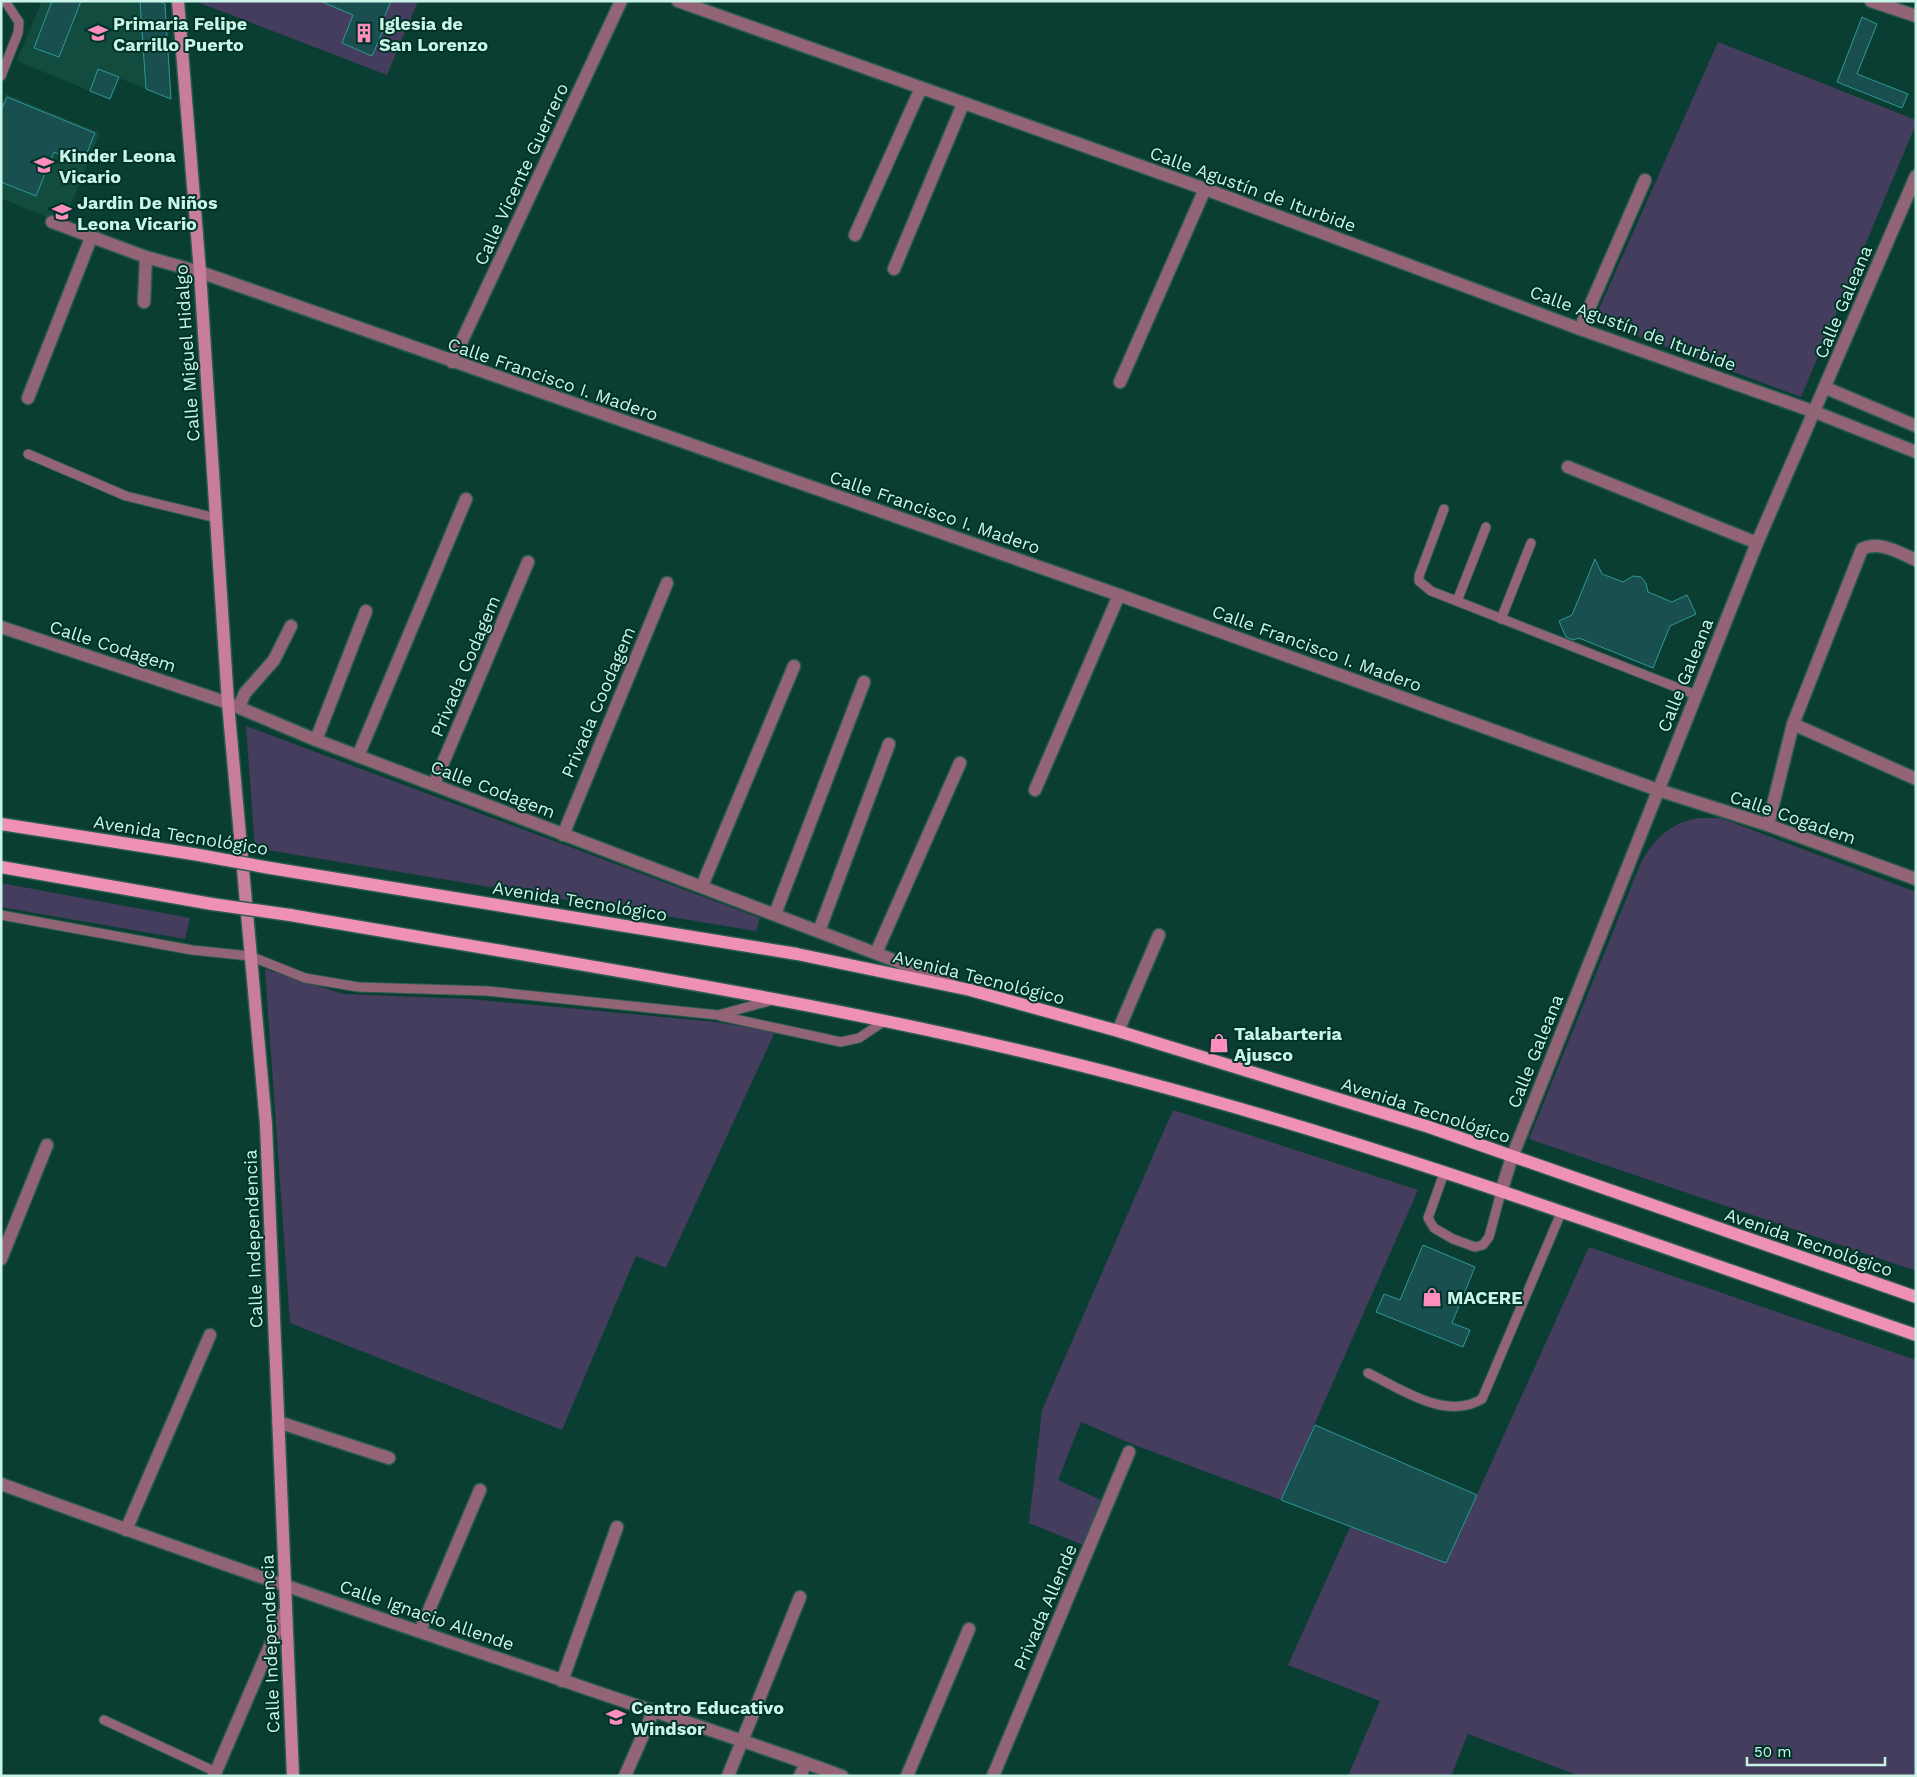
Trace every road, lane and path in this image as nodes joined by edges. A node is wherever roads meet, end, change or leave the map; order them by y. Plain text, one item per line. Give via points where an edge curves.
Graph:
1 (5, 1) edge
2 (178, 1) edge
3 (622, 1) edge
4 (678, 1) edge
5 (1871, 1) edge
6 (1916, 16) edge
7 (1, 76) edge
8 (921, 88) junction
9 (963, 104) junction
10 (1916, 176) edge
11 (1645, 180) dead end
12 (1205, 189) junction
13 (52, 222) dead end
14 (856, 235) dead end
15 (91, 238) junction
16 (146, 257) junction
17 (894, 269) dead end
18 (200, 272) junction
19 (144, 302) dead end
20 (1580, 329) junction
21 (452, 362) junction
22 (1120, 382) dead end
23 (1826, 388) junction
24 (28, 398) dead end
25 (1815, 412) junction
26 (1916, 426) edge
27 (1916, 452) edge
28 (28, 454) dead end
29 (1568, 467) dead end
30 (466, 499) dead end
31 (1444, 509) dead end
32 (216, 518) junction
33 (1486, 527) dead end
34 (1531, 543) dead end
35 (1757, 543) junction
36 (1916, 560) edge
37 (528, 562) dead end
38 (667, 583) dead end
39 (1119, 595) junction
40 (1457, 601) junction
41 (366, 611) dead end
42 (1501, 619) junction
43 (291, 626) dead end
44 (1, 627) edge
45 (794, 666) dead end
46 (864, 682) dead end
47 (1696, 695) junction
48 (233, 705) junction
49 (1793, 724) junction
50 (316, 740) junction
51 (889, 744) dead end
52 (358, 756) junction
53 (960, 763) dead end
54 (1916, 779) edge
55 (434, 784) junction
56 (1035, 790) dead end
57 (1658, 790) junction
58 (1, 824) edge
59 (1768, 825) junction
60 (563, 835) junction
61 (1, 867) edge
62 (1916, 879) edge
63 (702, 886) junction
64 (775, 914) junction
65 (1, 915) edge
66 (819, 931) junction
67 (1159, 935) dead end
68 (876, 953) junction
69 (250, 956) junction
70 (970, 990) junction
71 (776, 999) junction
72 (718, 1015) junction
73 (883, 1022) junction
74 (1118, 1031) junction
75 (47, 1145) dead end
76 (1512, 1157) junction
77 (1444, 1173) junction
78 (1501, 1192) junction
79 (1561, 1213) junction
80 (1, 1259) edge
81 (1916, 1297) edge
82 (210, 1335) dead end
83 (1916, 1335) edge
84 (1368, 1373) dead end
85 (278, 1422) junction
86 (1130, 1452) dead end
87 (389, 1458) dead end
88 (1, 1484) edge
89 (480, 1490) dead end
90 (617, 1527) dead end
91 (126, 1530) junction
92 (285, 1584) junction
93 (800, 1597) dead end
94 (285, 1611) junction
95 (970, 1629) dead end
96 (420, 1631) junction
97 (562, 1680) junction
98 (654, 1710) junction
99 (104, 1720) dead end
100 (744, 1740) junction
101 (806, 1762) junction
102 (215, 1774) edge
103 (293, 1776) edge
104 (625, 1776) edge
105 (728, 1776) edge
106 (800, 1776) edge
107 (842, 1776) edge
108 (907, 1776) edge
109 (993, 1776) edge

1 - 7 lane via 19,22 18,33
2 - 18 street, Calle Miguel Hidalgo
3 - 21 street, Calle Vicente Guerrero
4 - 8 street, Calle Agustín de Iturbide
5 - 6 street
8 - 9 street, Calle Agustín de Iturbide
8 - 14 street
9 - 12 street, Calle Agustín de Iturbide
9 - 17 street
10 - 23 street, Calle Galeana
11 - 20 street
12 - 20 street, Calle Agustín de Iturbide
12 - 22 street
13 - 15 street, Calle Francisco I. Madero
15 - 16 street, Calle Francisco I. Madero
15 - 24 street
16 - 18 street, Calle Francisco I. Madero
16 - 19 street
18 - 21 street, Calle Francisco I. Madero
18 - 32 street, Calle Miguel Hidalgo
20 - 25 street, Calle Agustín de Iturbide
21 - 39 street, Calle Francisco I. Madero
23 - 25 street, Calle Galeana
23 - 26 street
25 - 27 street, Calle Agustín de Iturbide
25 - 35 street, Calle Galeana
28 - 32 lane via 126,496
29 - 35 street
30 - 52 street
31 - 40 lane via 1418,576 1419,581 1431,591
32 - 48 street, Calle Miguel Hidalgo
33 - 40 lane
34 - 42 lane
35 - 47 street, Calle Galeana
36 - 49 street via 1882,546 1869,545 1862,549
37 - 55 street, Privada Codagem
38 - 60 street, Privada Coodagem
39 - 56 street
39 - 57 street, Calle Francisco I. Madero
40 - 42 lane
41 - 50 street
42 - 47 lane
43 - 48 street via 274,660
44 - 48 street, Calle Codagem
45 - 63 street
46 - 64 street
47 - 57 street, Calle Galeana
48 - 50 street, Calle Codagem
48 - 69 street, Calle Independencia
49 - 54 street
49 - 59 street
50 - 52 street, Calle Codagem
51 - 66 street
52 - 55 street, Calle Codagem
53 - 68 street
55 - 60 street, Calle Codagem
57 - 59 street, Calle Cogadem
57 - 76 street, Calle Galeana
58 - 70 main road, Avenida Tecnológico, bridge via 798,954
59 - 62 street, Calle Cogadem
60 - 63 street, Calle Codagem
61 - 71 main road, bridge
63 - 64 street, Calle Codagem
64 - 66 street, Calle Codagem
65 - 69 lane via 192,950
66 - 68 street, Calle Codagem
67 - 74 street
68 - 70 street, Calle Codagem
69 - 72 lane via 305,978 358,987 487,992
69 - 85 street, Calle Independencia via 266,1124
70 - 74 main road, Avenida Tecnológico
71 - 72 lane
71 - 73 main road
72 - 73 lane via 841,1042 858,1038
73 - 77 main road via 1134,1079
74 - 76 main road, Avenida Tecnológico via 1429,1127
75 - 80 street
76 - 78 street, Calle Galeana
76 - 81 main road, Avenida Tecnológico
77 - 78 main road
77 - 78 lane via 1428,1218 1434,1228 1475,1247 1483,1245 1490,1237
78 - 79 main road
79 - 83 main road
79 - 84 lane via 1482,1399 1471,1405 1454,1407 1435,1404
82 - 91 street
85 - 87 street
85 - 92 street, Calle Independencia
86 - 109 street, Privada Allende
88 - 91 street, Calle Ignacio Allende
89 - 96 street
90 - 97 street
91 - 92 street, Calle Ignacio Allende
92 - 94 street, Calle Independencia
92 - 96 street, Calle Ignacio Allende
93 - 100 street
94 - 102 street
94 - 103 street, Calle Independencia
95 - 108 street
96 - 97 street, Calle Ignacio Allende
97 - 98 street, Calle Ignacio Allende
98 - 100 street, Calle Ignacio Allende
98 - 104 street
99 - 102 lane
100 - 101 street, Calle Ignacio Allende
100 - 105 street
101 - 106 street
101 - 107 street, Calle Ignacio Allende

